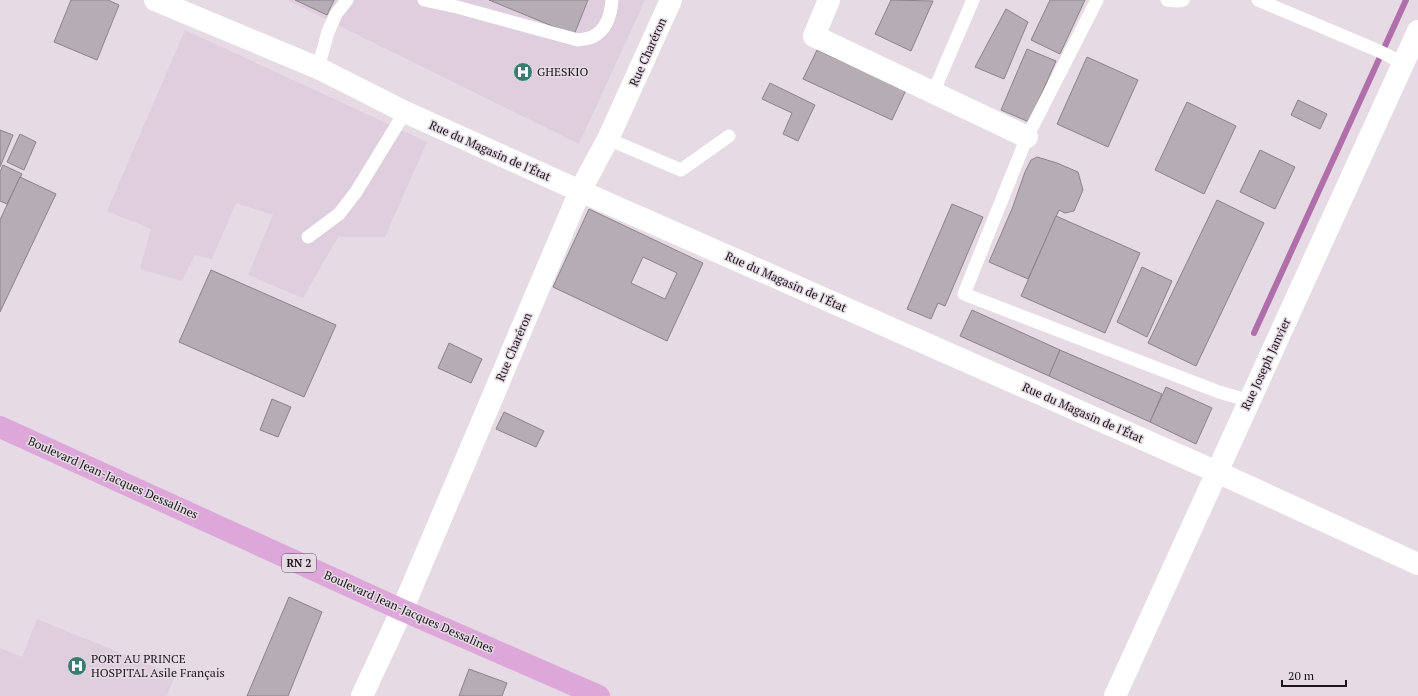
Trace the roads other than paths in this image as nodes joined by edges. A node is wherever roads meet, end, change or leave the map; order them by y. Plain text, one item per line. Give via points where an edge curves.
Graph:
1 (155, 0) edge
2 (347, 0) edge
3 (424, 0) edge
4 (612, 0) edge
5 (671, 0) edge
6 (829, 0) edge
7 (973, 0) edge
8 (1097, 0) edge
9 (1167, 0) edge
10 (1183, 0) edge
11 (1258, 0) edge
12 (1418, 31) edge
13 (1398, 60) junction
14 (318, 68) junction
15 (933, 93) junction
16 (405, 112) junction
17 (729, 136) dead end
18 (1027, 137) junction
19 (608, 139) junction
20 (580, 191) junction
21 (308, 237) dead end
22 (1250, 401) junction
23 (0, 427) edge
24 (1217, 472) junction
25 (1418, 564) edge
26 (402, 610) junction
27 (362, 696) edge
28 (599, 696) edge
29 (1115, 696) edge

1 - 14 street, Rue du Magasin de l'État
2 - 14 lane via 336,14 328,32
3 - 4 lane via 578,40 594,37 605,27 612,10
5 - 19 street, Rue Charéron
6 - 15 street via 814,36
7 - 15 lane
8 - 18 lane
9 - 10 lane
11 - 13 lane
12 - 13 street, Rue Joseph Janvier
13 - 22 street, Rue Joseph Janvier
14 - 16 street, Rue du Magasin de l'État
15 - 18 street
16 - 20 street, Rue du Magasin de l'État
16 - 21 lane via 356,192 339,214
17 - 19 lane via 681,170
18 - 22 lane via 964,294 1219,392
19 - 20 street, Rue Charéron
20 - 24 street, Rue du Magasin de l'État
20 - 26 street, Rue Charéron
22 - 24 street, Rue Joseph Janvier
23 - 26 main road, Boulevard Jean-Jacques Dessalines / RN 2
24 - 25 street, Rue du Magasin de l'État
24 - 29 street, Rue Joseph Janvier
26 - 27 street, Rue Charéron
26 - 28 main road, Boulevard Jean-Jacques Dessalines / RN 2

